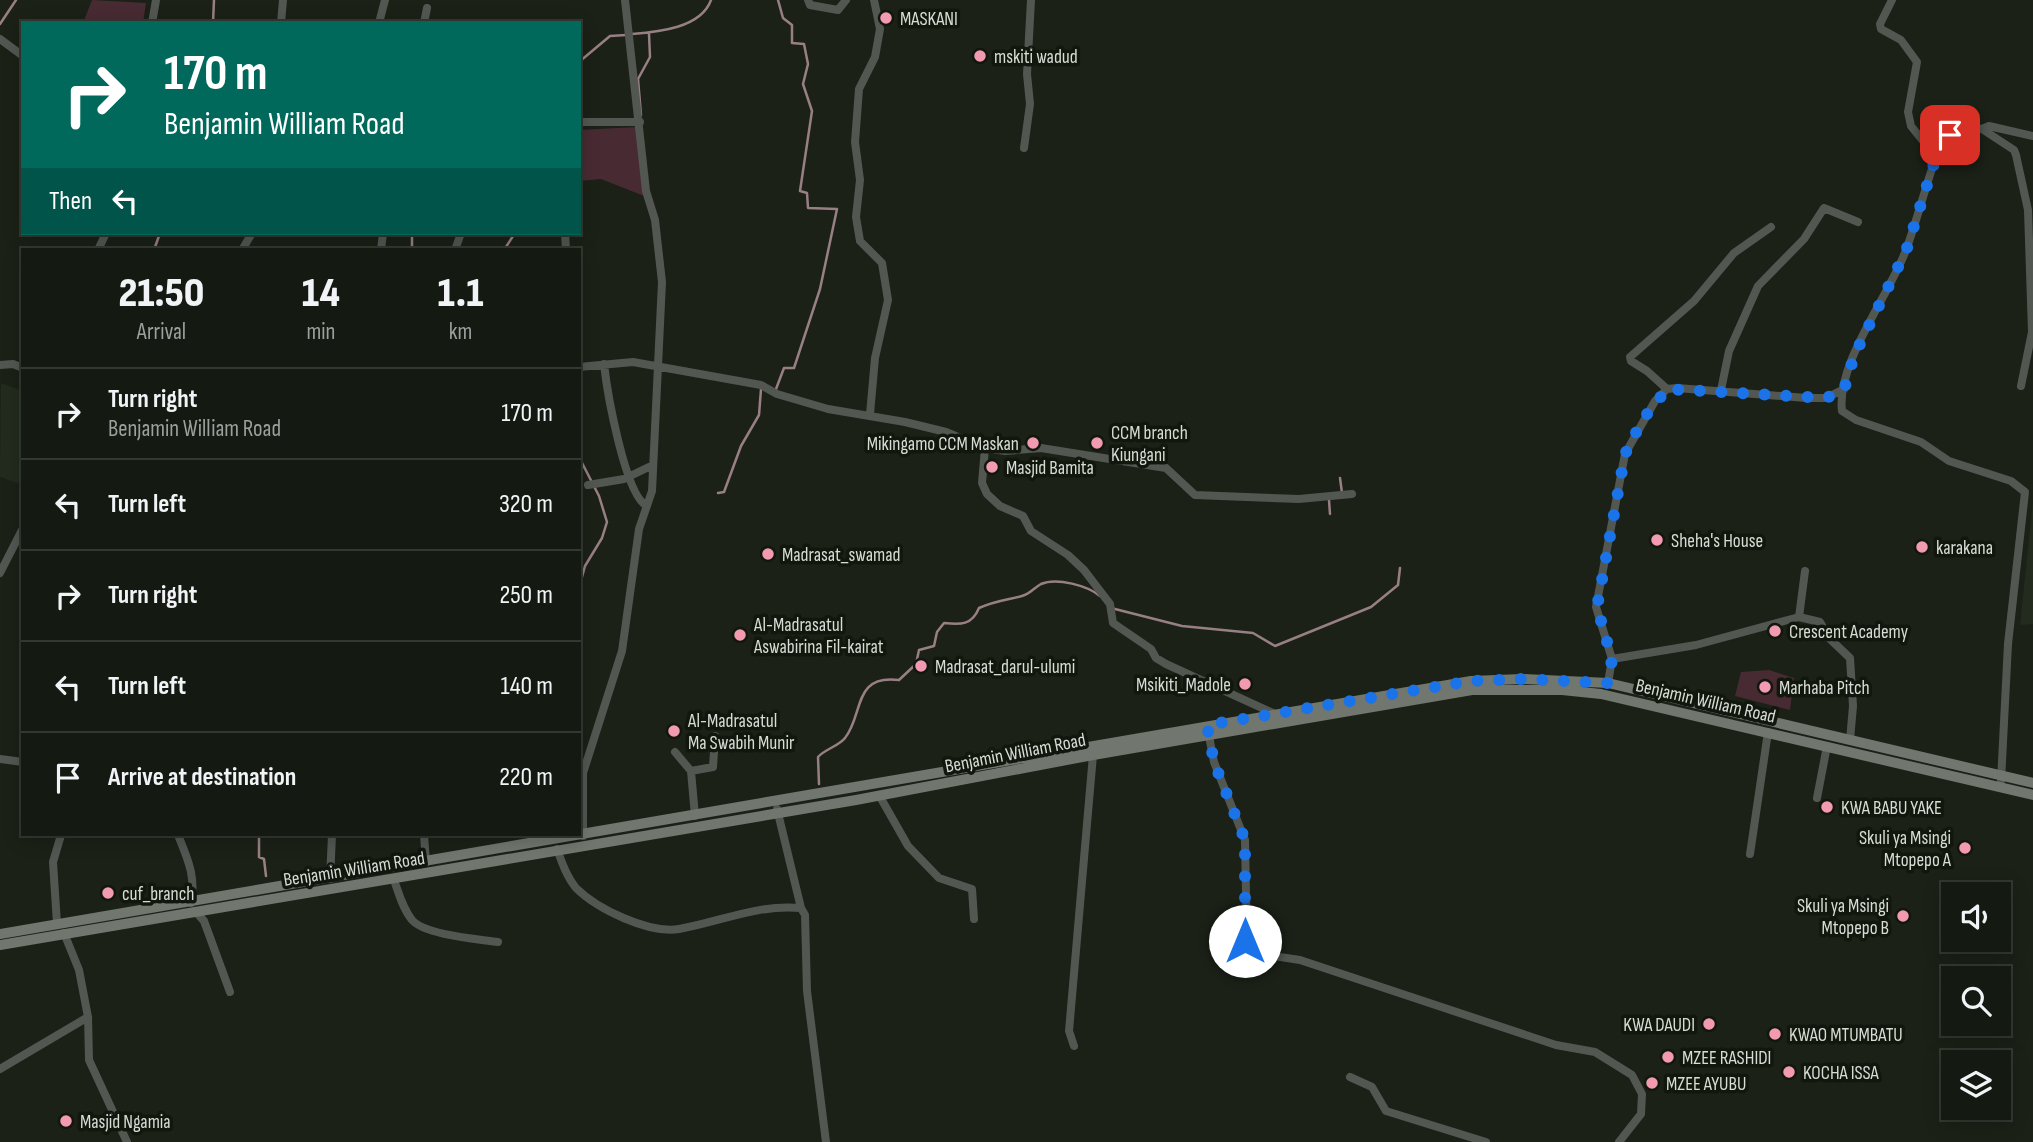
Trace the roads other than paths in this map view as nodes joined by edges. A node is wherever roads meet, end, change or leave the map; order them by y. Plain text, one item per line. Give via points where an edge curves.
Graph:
1 (156, 0) edge
2 (283, 0) edge
3 (385, 0) edge
4 (625, 0) edge
5 (808, 0) edge
6 (846, 0) edge
7 (874, 0) edge
8 (1031, 0) edge
9 (1892, 0) edge
10 (427, 8) dead end
11 (152, 21) edge
12 (281, 21) edge
13 (380, 21) edge
14 (424, 21) edge
15 (0, 39) edge
16 (21, 55) edge
17 (640, 121) junction
18 (581, 122) edge
19 (1982, 129) junction
20 (2033, 135) edge
21 (1024, 148) dead end
22 (1936, 157) junction
23 (2029, 194) edge
24 (1858, 222) dead end
25 (1771, 227) dead end
26 (2031, 231) edge
27 (2031, 249) edge
28 (604, 364) junction
29 (0, 365) edge
30 (658, 366) junction
31 (21, 367) edge
32 (581, 367) edge
33 (2021, 386) dead end
34 (1667, 389) junction
35 (1721, 390) junction
36 (1844, 390) junction
37 (870, 414) junction
38 (985, 447) junction
39 (653, 465) junction
40 (630, 476) junction
41 (588, 485) dead end
42 (2029, 493) edge
43 (1352, 494) dead end
44 (647, 506) junction
45 (19, 544) edge
46 (1805, 571) dead end
47 (0, 573) edge
48 (1799, 617) junction
49 (1612, 659) junction
50 (1608, 683) junction
51 (1275, 714) junction
52 (1208, 730) junction
53 (1768, 732) junction
54 (715, 736) dead end
55 (1850, 740) junction
56 (1828, 746) junction
57 (675, 751) dead end
58 (1093, 755) junction
59 (0, 759) edge
60 (21, 762) edge
61 (691, 771) junction
62 (581, 775) edge
63 (2002, 775) junction
64 (2033, 783) edge
65 (1999, 787) junction
66 (879, 795) junction
67 (2033, 795) edge
68 (1817, 798) dead end
69 (776, 807) junction
70 (695, 816) junction
71 (583, 835) joint
72 (61, 836) edge
73 (178, 836) edge
74 (332, 836) edge
75 (424, 836) edge
76 (579, 836) edge
77 (553, 842) edge
78 (1750, 854) dead end
79 (426, 862) junction
80 (330, 879) junction
81 (394, 880) junction
82 (193, 907) junction
83 (801, 908) junction
84 (974, 919) dead end
85 (61, 929) junction
86 (0, 934) edge
87 (498, 942) dead end
88 (0, 945) edge
89 (230, 992) dead end
90 (88, 1017) junction
91 (1074, 1046) dead end
92 (0, 1069) edge
93 (1350, 1077) dead end
94 (127, 1142) edge
95 (826, 1142) edge
96 (1486, 1142) edge
97 (1619, 1142) edge

1 - 11 street
2 - 12 street
3 - 13 street
4 - 17 street
5 - 6 street via 810,5 838,10
7 - 37 street via 880,29 875,57 859,89 855,142 857,229 860,241 882,263 888,300 875,358
8 - 21 street via 1027,25 1030,111
9 - 22 street via 1881,29 1901,40 1917,62 1908,112 1911,126
10 - 14 street
15 - 16 street
17 - 18 street
17 - 30 street via 646,191 662,282
19 - 20 street via 1989,126
19 - 22 street via 1955,125
19 - 23 street via 2014,150
22 - 36 street via 1906,251 1854,356
23 - 26 street
24 - 35 street via 1824,208 1804,239 1758,286 1729,351
25 - 34 street via 1734,253 1694,301 1630,357
26 - 27 street
27 - 33 street via 2032,332
28 - 30 street via 620,361
28 - 32 street
28 - 40 street via 612,417
29 - 31 street
30 - 37 street via 761,385 828,409
30 - 39 street
34 - 35 street
34 - 49 street via 1643,419 1625,454 1597,607
35 - 36 street via 1826,398
36 - 42 street via 1841,404 1846,416 1910,437 1949,461 2011,481
37 - 38 street via 946,432
38 - 43 street via 1005,451 1041,448 1166,467 1195,495 1299,499
38 - 51 street via 982,483 987,494 1023,516 1031,531 1068,555 1110,607 1113,623 1151,649 1156,658
39 - 40 street
39 - 44 street
40 - 41 street
40 - 44 street via 632,491
42 - 63 street via 2008,644
44 - 62 street via 637,542 622,651
45 - 47 street
46 - 48 street
48 - 49 street via 1696,645
48 - 55 street via 1820,622 1850,658
49 - 50 street
50 - 51 main road, Benjamin William Road via 1471,681
50 - 55 main road, Benjamin William Road
51 - 52 main road, Benjamin William Road
52 - 53 main road, Benjamin William Road via 1472,690 1520,689 1601,694
52 - 58 main road, Benjamin William Road
52 - 69 main road, Benjamin William Road
52 - 97 street via 1214,762 1245,840 1247,948 1300,960 1556,1045 1595,1052 1632,1075 1642,1094 1641,1114
53 - 56 main road, Benjamin William Road
53 - 78 street
54 - 61 street via 713,766
55 - 63 main road, Benjamin William Road
56 - 65 main road, Benjamin William Road
56 - 68 street
57 - 61 street
58 - 66 main road, Benjamin William Road
58 - 91 street via 1069,1031
59 - 60 street
61 - 70 street
62 - 71 street
63 - 64 main road, Benjamin William Road
63 - 65 street
65 - 67 main road, Benjamin William Road
66 - 69 main road, Benjamin William Road
66 - 84 street via 908,846 939,877 972,888
69 - 70 main road, Benjamin William Road
69 - 77 main road, Benjamin William Road
69 - 83 street
70 - 71 main road, Benjamin William Road
72 - 85 street via 53,862
73 - 82 street via 192,864
74 - 80 street
75 - 79 street
76 - 77 main road, Benjamin William Road
77 - 79 main road, Benjamin William Road
77 - 81 main road, Benjamin William Road
77 - 83 street via 577,888 607,911 641,925 676,930 744,911
79 - 80 main road, Benjamin William Road
80 - 82 main road, Benjamin William Road
81 - 82 main road, Benjamin William Road
81 - 87 street via 414,923
82 - 85 main road, Benjamin William Road
82 - 89 street via 204,921
83 - 95 street
85 - 86 main road, Benjamin William Road
85 - 88 main road, Benjamin William Road
85 - 90 street via 79,970
90 - 92 street
90 - 94 street via 89,1060
93 - 96 street via 1372,1087 1386,1111

